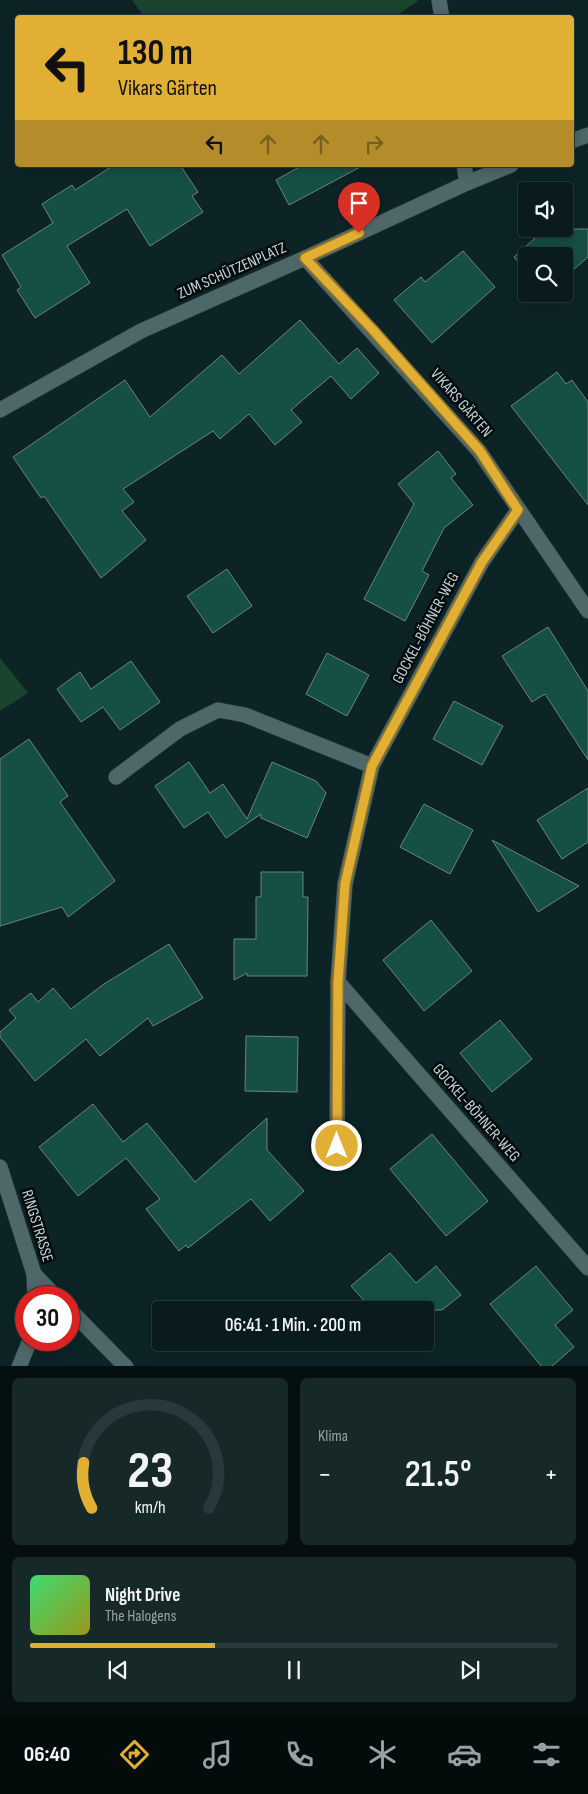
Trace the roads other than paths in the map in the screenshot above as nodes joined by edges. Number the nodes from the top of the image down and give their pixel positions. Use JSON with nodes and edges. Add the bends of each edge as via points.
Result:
{"nodes":[{"id":1,"x":439,"y":0,"type":"edge"},
{"id":2,"x":442,"y":15,"type":"edge"},
{"id":3,"x":588,"y":135,"type":"edge"},
{"id":4,"x":574,"y":140,"type":"edge"},
{"id":5,"x":464,"y":167,"type":"edge"},
{"id":6,"x":506,"y":167,"type":"edge"},
{"id":7,"x":467,"y":183,"type":"junction"},
{"id":8,"x":305,"y":258,"type":"junction"},
{"id":9,"x":0,"y":410,"type":"edge"},
{"id":10,"x":518,"y":510,"type":"junction"},
{"id":11,"x":588,"y":611,"type":"edge"},
{"id":12,"x":372,"y":766,"type":"junction"},
{"id":13,"x":116,"y":777,"type":"dead end"},
{"id":14,"x":338,"y":982,"type":"junction"},
{"id":15,"x":337,"y":1146,"type":"dead end"},
{"id":16,"x":0,"y":1167,"type":"edge"},
{"id":17,"x":588,"y":1268,"type":"edge"},
{"id":18,"x":34,"y":1274,"type":"junction"},
{"id":19,"x":34,"y":1286,"type":"edge"},
{"id":20,"x":46,"y":1286,"type":"edge"},
{"id":21,"x":80,"y":1320,"type":"edge"},
{"id":22,"x":25,"y":1351,"type":"edge"},
{"id":23,"x":19,"y":1366,"type":"edge"},
{"id":24,"x":126,"y":1366,"type":"edge"}],
"edges":[{"from":1,"to":2,"type":"street"},
{"from":3,"to":4,"type":"street"},
{"from":5,"to":7,"type":"street"},
{"from":6,"to":7,"type":"street","name":"ZUM SCHÜTZENPLATZ"},
{"from":7,"to":8,"type":"street","name":"ZUM SCHÜTZENPLATZ"},
{"from":8,"to":9,"type":"street","name":"ZUM SCHÜTZENPLATZ","via":[[142,331]]},
{"from":8,"to":10,"type":"street","name":"VIKARS GÄRTEN","via":[[480,451]]},
{"from":10,"to":11,"type":"street","name":"VIKARS GÄRTEN"},
{"from":10,"to":12,"type":"street","name":"GOCKEL-BÖHNER-WEG","via":[[482,562]]},
{"from":12,"to":13,"type":"street","via":[[245,716],[218,710],[180,729]]},
{"from":12,"to":14,"type":"street","name":"GOCKEL-BÖHNER-WEG","via":[[345,884]]},
{"from":14,"to":15,"type":"street","name":"GOCKEL-BÖHNER-WEG"},
{"from":14,"to":17,"type":"street","name":"GOCKEL-BÖHNER-WEG"},
{"from":16,"to":18,"type":"street","name":"RINGSTRASSE"},
{"from":18,"to":19,"type":"street","name":"RINGSTRASSE"},
{"from":18,"to":20,"type":"street"},
{"from":21,"to":24,"type":"street"},
{"from":22,"to":23,"type":"street"}]}
